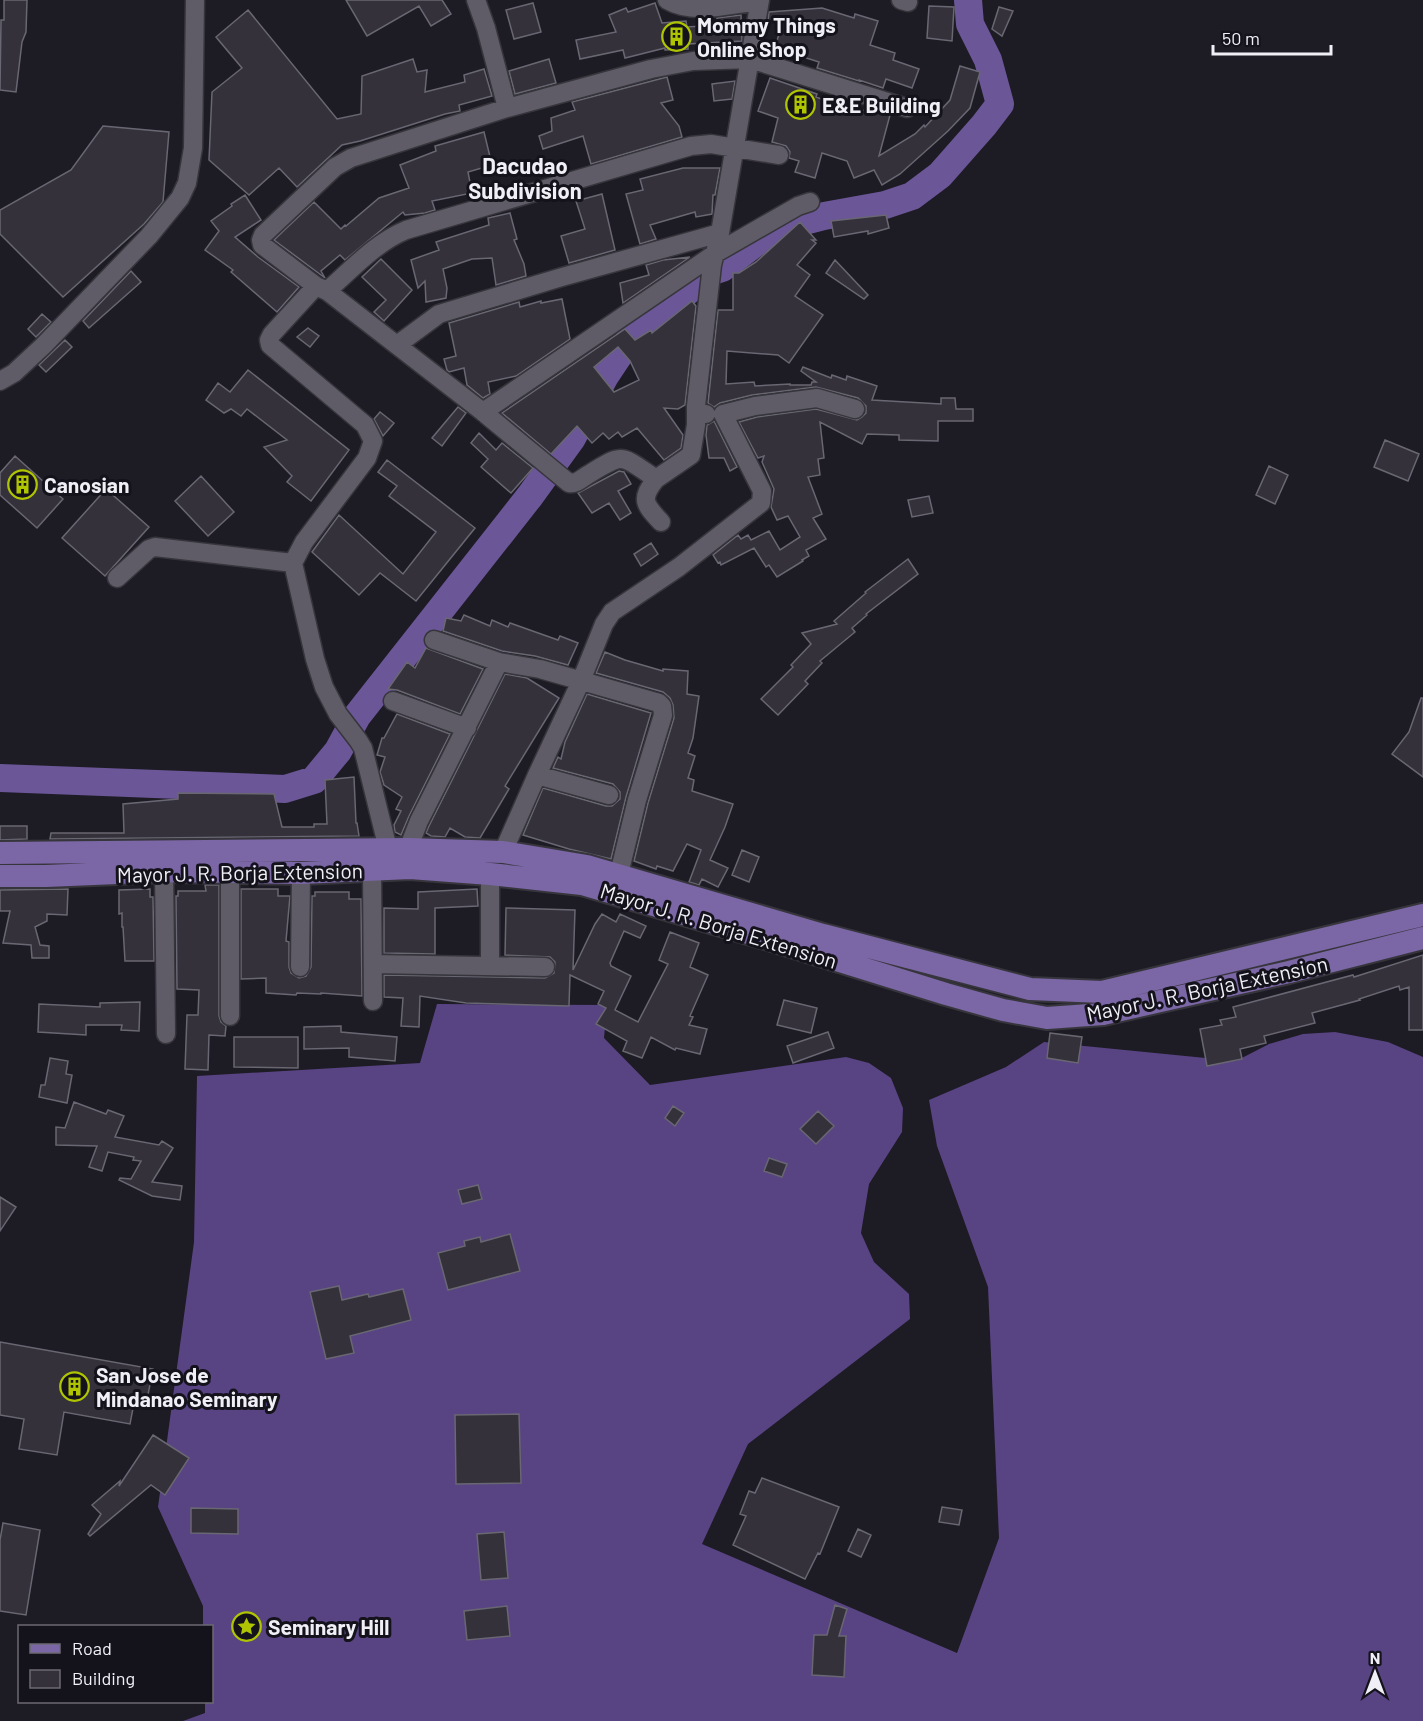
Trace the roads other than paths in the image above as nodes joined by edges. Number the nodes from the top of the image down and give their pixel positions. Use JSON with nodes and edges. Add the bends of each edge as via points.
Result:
{"nodes":[{"id":1,"x":195,"y":0,"type":"edge"},
{"id":2,"x":476,"y":0,"type":"edge"},
{"id":3,"x":668,"y":0,"type":"edge"},
{"id":4,"x":760,"y":1,"type":"edge"},
{"id":5,"x":750,"y":59,"type":"junction"},
{"id":6,"x":507,"y":108,"type":"junction"},
{"id":7,"x":907,"y":108,"type":"dead end"},
{"id":8,"x":735,"y":147,"type":"junction"},
{"id":9,"x":779,"y":155,"type":"dead end"},
{"id":10,"x":810,"y":202,"type":"dead end"},
{"id":11,"x":720,"y":233,"type":"junction"},
{"id":12,"x":713,"y":265,"type":"junction"},
{"id":13,"x":321,"y":289,"type":"junction"},
{"id":14,"x":397,"y":345,"type":"junction"},
{"id":15,"x":0,"y":381,"type":"edge"},
{"id":16,"x":855,"y":409,"type":"dead end"},
{"id":17,"x":483,"y":412,"type":"junction"},
{"id":18,"x":696,"y":414,"type":"junction"},
{"id":19,"x":723,"y":414,"type":"junction"},
{"id":20,"x":656,"y":478,"type":"junction"},
{"id":21,"x":662,"y":522,"type":"dead end"},
{"id":22,"x":292,"y":563,"type":"junction"},
{"id":23,"x":117,"y":578,"type":"dead end"},
{"id":24,"x":434,"y":640,"type":"dead end"},
{"id":25,"x":499,"y":662,"type":"junction"},
{"id":26,"x":581,"y":681,"type":"junction"},
{"id":27,"x":393,"y":701,"type":"dead end"},
{"id":28,"x":467,"y":728,"type":"junction"},
{"id":29,"x":537,"y":775,"type":"junction"},
{"id":30,"x":609,"y":795,"type":"dead end"},
{"id":31,"x":503,"y":852,"type":"junction"},
{"id":32,"x":0,"y":853,"type":"edge"},
{"id":33,"x":394,"y":861,"type":"junction"},
{"id":34,"x":129,"y":863,"type":"junction"},
{"id":35,"x":230,"y":870,"type":"junction"},
{"id":36,"x":164,"y":871,"type":"junction"},
{"id":37,"x":301,"y":873,"type":"junction"},
{"id":38,"x":490,"y":874,"type":"junction"},
{"id":39,"x":619,"y":874,"type":"junction"},
{"id":40,"x":585,"y":875,"type":"junction"},
{"id":41,"x":0,"y":876,"type":"edge"},
{"id":42,"x":1423,"y":915,"type":"edge"},
{"id":43,"x":1423,"y":938,"type":"edge"},
{"id":44,"x":373,"y":964,"type":"junction"},
{"id":45,"x":490,"y":965,"type":"junction"},
{"id":46,"x":300,"y":967,"type":"dead end"},
{"id":47,"x":545,"y":968,"type":"dead end"},
{"id":48,"x":952,"y":969,"type":"junction"},
{"id":49,"x":946,"y":994,"type":"junction"},
{"id":50,"x":373,"y":1001,"type":"dead end"},
{"id":51,"x":230,"y":1016,"type":"dead end"},
{"id":52,"x":166,"y":1034,"type":"dead end"}],
"edges":[{"from":1,"to":15,"type":"street","via":[[193,148],[187,183],[180,198],[149,236],[43,346]]},
{"from":2,"to":6,"type":"street"},
{"from":3,"to":4,"type":"street","via":[[693,9]]},
{"from":4,"to":5,"type":"street"},
{"from":5,"to":6,"type":"street","via":[[693,61],[651,69]]},
{"from":5,"to":7,"type":"street"},
{"from":5,"to":8,"type":"street"},
{"from":6,"to":13,"type":"street","via":[[351,158],[335,167],[263,235],[262,245]]},
{"from":8,"to":9,"type":"street"},
{"from":8,"to":11,"type":"street"},
{"from":8,"to":13,"type":"street","via":[[691,146],[406,230],[390,237]]},
{"from":10,"to":12,"type":"street","via":[[762,225]]},
{"from":11,"to":12,"type":"street"},
{"from":11,"to":14,"type":"street","via":[[439,314]]},
{"from":12,"to":17,"type":"street"},
{"from":12,"to":18,"type":"street"},
{"from":13,"to":14,"type":"street"},
{"from":13,"to":22,"type":"street","via":[[272,334],[270,345],[365,425],[373,441],[367,458]]},
{"from":14,"to":17,"type":"street"},
{"from":16,"to":19,"type":"street","via":[[817,398]]},
{"from":17,"to":20,"type":"street","via":[[569,483],[619,458]]},
{"from":18,"to":19,"type":"street"},
{"from":18,"to":20,"type":"street","via":[[691,454]]},
{"from":19,"to":26,"type":"street","via":[[762,491],[761,503],[679,567],[612,612]]},
{"from":20,"to":21,"type":"street","via":[[646,491],[646,501]]},
{"from":22,"to":23,"type":"street","via":[[155,547]]},
{"from":22,"to":33,"type":"street","via":[[324,687],[358,740]]},
{"from":24,"to":25,"type":"street"},
{"from":25,"to":26,"type":"street"},
{"from":25,"to":28,"type":"street"},
{"from":26,"to":29,"type":"street"},
{"from":26,"to":39,"type":"street","via":[[659,703],[663,710]]},
{"from":27,"to":28,"type":"street"},
{"from":28,"to":33,"type":"street"},
{"from":29,"to":30,"type":"street"},
{"from":29,"to":31,"type":"street"},
{"from":31,"to":33,"type":"main road","name":"Mayor J. R. Borja Extension"},
{"from":31,"to":40,"type":"main road","name":"Mayor J. R. Borja Extension"},
{"from":32,"to":34,"type":"main road","name":"Mayor J. R. Borja Extension"},
{"from":33,"to":34,"type":"main road","name":"Mayor J. R. Borja Extension"},
{"from":33,"to":37,"type":"main road","name":"Mayor J. R. Borja Extension"},
{"from":33,"to":38,"type":"main road","name":"Mayor J. R. Borja Extension"},
{"from":33,"to":44,"type":"street"},
{"from":34,"to":36,"type":"main road","name":"Mayor J. R. Borja Extension"},
{"from":34,"to":41,"type":"main road","name":"Mayor J. R. Borja Extension","via":[[46,876]]},
{"from":35,"to":36,"type":"main road","name":"Mayor J. R. Borja Extension"},
{"from":35,"to":37,"type":"main road","name":"Mayor J. R. Borja Extension"},
{"from":35,"to":51,"type":"street"},
{"from":36,"to":52,"type":"street"},
{"from":37,"to":46,"type":"street"},
{"from":38,"to":40,"type":"main road","name":"Mayor J. R. Borja Extension"},
{"from":38,"to":45,"type":"street"},
{"from":39,"to":40,"type":"main road","name":"Mayor J. R. Borja Extension"},
{"from":39,"to":48,"type":"main road","name":"Mayor J. R. Borja Extension"},
{"from":40,"to":49,"type":"main road","name":"Mayor J. R. Borja Extension","via":[[762,937]]},
{"from":42,"to":48,"type":"main road","name":"Mayor J. R. Borja Extension","via":[[1102,992],[1030,989]]},
{"from":43,"to":49,"type":"main road","name":"Mayor J. R. Borja Extension","via":[[1103,1014],[1047,1018]]},
{"from":44,"to":45,"type":"street"},
{"from":44,"to":50,"type":"street"},
{"from":45,"to":47,"type":"street"},
{"from":48,"to":49,"type":"main road"}]}
